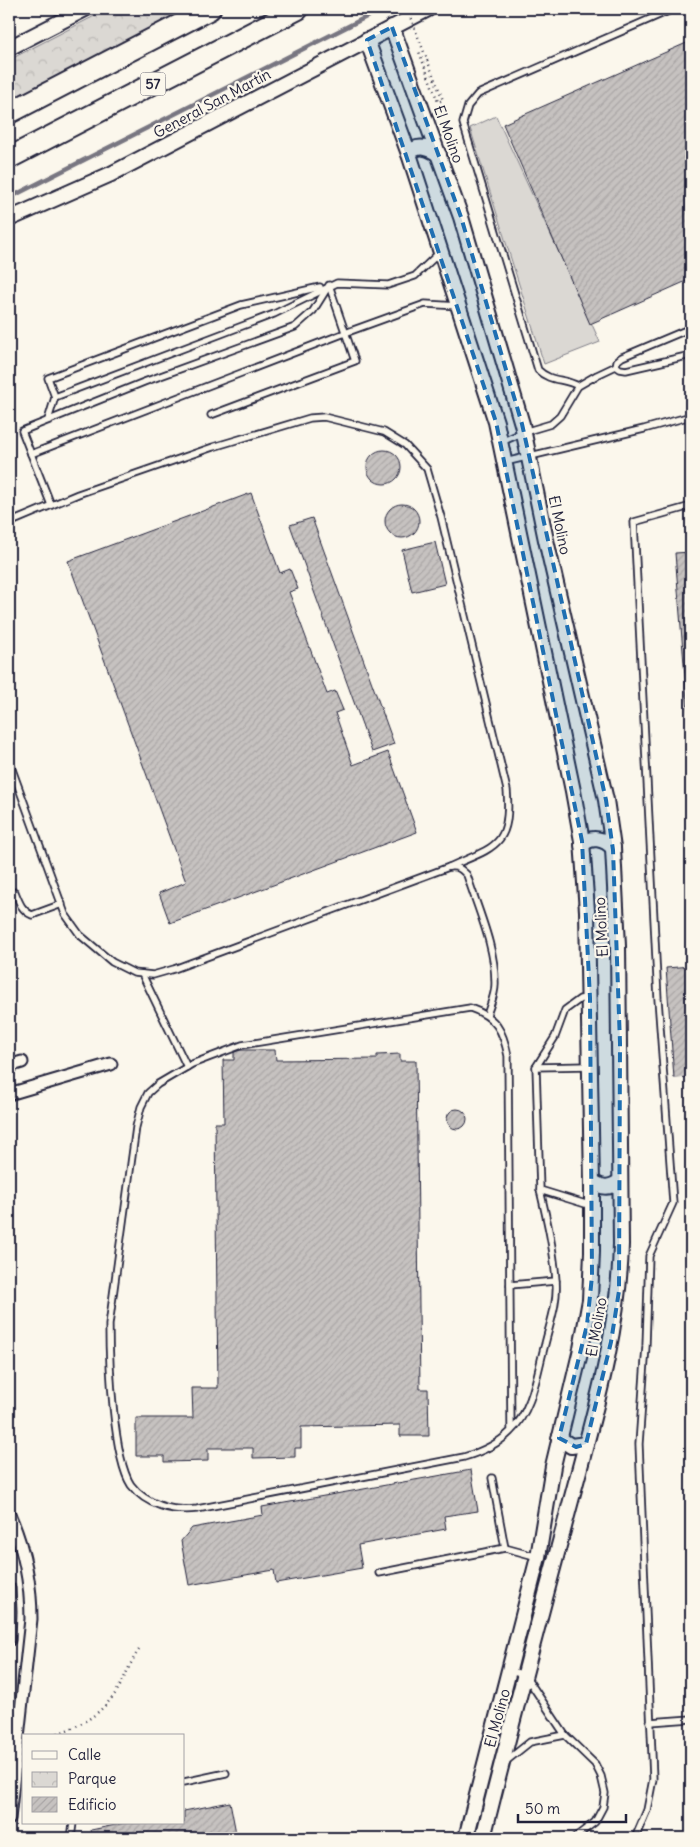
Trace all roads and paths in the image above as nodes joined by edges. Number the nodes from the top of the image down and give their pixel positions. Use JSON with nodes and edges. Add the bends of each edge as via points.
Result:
{"nodes":[{"id":1,"x":85,"y":9,"type":"edge"},
{"id":2,"x":210,"y":9,"type":"edge"},
{"id":3,"x":298,"y":9,"type":"edge"},
{"id":4,"x":407,"y":9,"type":"edge"},
{"id":5,"x":428,"y":9,"type":"edge"},
{"id":6,"x":673,"y":9,"type":"edge"},
{"id":7,"x":392,"y":27,"type":"junction"},
{"id":8,"x":367,"y":40,"type":"junction"},
{"id":9,"x":9,"y":48,"type":"edge"},
{"id":10,"x":418,"y":49,"type":"dead end"},
{"id":11,"x":9,"y":113,"type":"edge"},
{"id":12,"x":409,"y":154,"type":"junction"},
{"id":13,"x":439,"y":155,"type":"junction"},
{"id":14,"x":9,"y":158,"type":"edge"},
{"id":15,"x":9,"y":219,"type":"edge"},
{"id":16,"x":441,"y":251,"type":"junction"},
{"id":17,"x":329,"y":285,"type":"junction"},
{"id":18,"x":458,"y":306,"type":"junction"},
{"id":19,"x":691,"y":328,"type":"edge"},
{"id":20,"x":346,"y":333,"type":"junction"},
{"id":21,"x":691,"y":355,"type":"edge"},
{"id":22,"x":616,"y":366,"type":"junction"},
{"id":23,"x":578,"y":386,"type":"junction"},
{"id":24,"x":55,"y":396,"type":"junction"},
{"id":25,"x":211,"y":415,"type":"dead end"},
{"id":26,"x":691,"y":416,"type":"edge"},
{"id":27,"x":48,"y":420,"type":"junction"},
{"id":28,"x":524,"y":432,"type":"junction"},
{"id":29,"x":500,"y":442,"type":"junction"},
{"id":30,"x":31,"y":454,"type":"junction"},
{"id":31,"x":529,"y":456,"type":"junction"},
{"id":32,"x":504,"y":462,"type":"junction"},
{"id":33,"x":51,"y":505,"type":"junction"},
{"id":34,"x":691,"y":506,"type":"edge"},
{"id":35,"x":9,"y":523,"type":"edge"},
{"id":36,"x":9,"y":761,"type":"edge"},
{"id":37,"x":582,"y":845,"type":"junction"},
{"id":38,"x":612,"y":848,"type":"junction"},
{"id":39,"x":449,"y":867,"type":"junction"},
{"id":40,"x":15,"y":892,"type":"dead end"},
{"id":41,"x":62,"y":904,"type":"junction"},
{"id":42,"x":142,"y":974,"type":"junction"},
{"id":43,"x":590,"y":998,"type":"junction"},
{"id":44,"x":487,"y":1015,"type":"junction"},
{"id":45,"x":22,"y":1062,"type":"dead end"},
{"id":46,"x":110,"y":1064,"type":"dead end"},
{"id":47,"x":9,"y":1066,"type":"edge"},
{"id":48,"x":590,"y":1066,"type":"junction"},
{"id":49,"x":187,"y":1067,"type":"junction"},
{"id":50,"x":536,"y":1067,"type":"junction"},
{"id":51,"x":9,"y":1094,"type":"edge"},
{"id":52,"x":592,"y":1181,"type":"junction"},
{"id":53,"x":620,"y":1182,"type":"junction"},
{"id":54,"x":540,"y":1190,"type":"junction"},
{"id":55,"x":592,"y":1206,"type":"junction"},
{"id":56,"x":556,"y":1282,"type":"junction"},
{"id":57,"x":510,"y":1285,"type":"junction"},
{"id":58,"x":511,"y":1431,"type":"junction"},
{"id":59,"x":559,"y":1438,"type":"junction"},
{"id":60,"x":586,"y":1444,"type":"junction"},
{"id":61,"x":492,"y":1478,"type":"dead end"},
{"id":62,"x":9,"y":1514,"type":"edge"},
{"id":63,"x":505,"y":1548,"type":"junction"},
{"id":64,"x":538,"y":1557,"type":"junction"},
{"id":65,"x":379,"y":1574,"type":"dead end"},
{"id":66,"x":9,"y":1588,"type":"edge"},
{"id":67,"x":9,"y":1640,"type":"edge"},
{"id":68,"x":139,"y":1650,"type":"dead end"},
{"id":69,"x":509,"y":1670,"type":"junction"},
{"id":70,"x":525,"y":1675,"type":"junction"},
{"id":71,"x":691,"y":1718,"type":"edge"},
{"id":72,"x":650,"y":1722,"type":"junction"},
{"id":73,"x":55,"y":1734,"type":"edge"},
{"id":74,"x":565,"y":1735,"type":"junction"},
{"id":75,"x":502,"y":1765,"type":"junction"},
{"id":76,"x":226,"y":1773,"type":"dead end"},
{"id":77,"x":185,"y":1782,"type":"edge"},
{"id":78,"x":9,"y":1819,"type":"edge"},
{"id":79,"x":73,"y":1824,"type":"edge"},
{"id":80,"x":71,"y":1838,"type":"edge"},
{"id":81,"x":466,"y":1838,"type":"edge"},
{"id":82,"x":483,"y":1838,"type":"edge"},
{"id":83,"x":574,"y":1838,"type":"edge"},
{"id":84,"x":635,"y":1838,"type":"edge"}],
"edges":[{"from":1,"to":9,"type":"street"},
{"from":2,"to":11,"type":"highway"},
{"from":3,"to":14,"type":"highway","number":"57"},
{"from":4,"to":10,"type":"path","bridge":true,"via":[[443,100],[438,102]]},
{"from":5,"to":7,"type":"street","name":"General San Martín"},
{"from":6,"to":23,"type":"lane","via":[[478,94],[468,106],[464,123],[536,365],[545,377]]},
{"from":7,"to":8,"type":"street","name":"General San Martín"},
{"from":7,"to":13,"type":"street","name":"El Molino"},
{"from":8,"to":12,"type":"street","name":"El Molino"},
{"from":8,"to":15,"type":"street","name":"General San Martín","via":[[111,174]]},
{"from":12,"to":13,"type":"street","via":[[422,147]]},
{"from":12,"to":16,"type":"street","name":"El Molino"},
{"from":13,"to":28,"type":"street","name":"El Molino","via":[[482,286]]},
{"from":16,"to":17,"type":"lane","via":[[415,276],[388,285]]},
{"from":16,"to":18,"type":"street","name":"El Molino"},
{"from":17,"to":20,"type":"lane"},
{"from":17,"to":24,"type":"lane","via":[[274,314]]},
{"from":17,"to":24,"type":"lane","via":[[241,305],[48,378]]},
{"from":17,"to":27,"type":"lane","via":[[313,311],[295,327]]},
{"from":18,"to":20,"type":"lane","via":[[425,304]]},
{"from":18,"to":29,"type":"street","name":"El Molino"},
{"from":19,"to":22,"type":"lane","via":[[622,357]]},
{"from":20,"to":25,"type":"lane","via":[[355,361]]},
{"from":20,"to":30,"type":"lane"},
{"from":21,"to":22,"type":"lane","via":[[626,370]]},
{"from":22,"to":23,"type":"lane"},
{"from":23,"to":28,"type":"lane","via":[[560,416],[551,424]]},
{"from":24,"to":27,"type":"lane"},
{"from":26,"to":31,"type":"lane"},
{"from":27,"to":30,"type":"lane","via":[[22,431]]},
{"from":28,"to":29,"type":"lane"},
{"from":28,"to":31,"type":"street","name":"El Molino"},
{"from":29,"to":32,"type":"street","name":"El Molino"},
{"from":30,"to":33,"type":"lane"},
{"from":31,"to":32,"type":"lane"},
{"from":31,"to":38,"type":"street","name":"El Molino","via":[[606,800]]},
{"from":32,"to":37,"type":"street","name":"El Molino"},
{"from":33,"to":35,"type":"lane"},
{"from":33,"to":39,"type":"lane","via":[[213,447],[310,418],[324,417],[384,432],[405,445],[426,469],[441,517],[508,790],[509,813],[503,836],[494,847]]},
{"from":34,"to":72,"type":"lane","via":[[634,522],[658,999],[673,1203],[649,1256],[639,1444]]},
{"from":36,"to":41,"type":"lane"},
{"from":37,"to":38,"type":"street","via":[[595,839],[605,841]]},
{"from":37,"to":43,"type":"street","name":"El Molino"},
{"from":38,"to":53,"type":"street","name":"El Molino","via":[[619,956]]},
{"from":39,"to":42,"type":"lane","via":[[174,970]]},
{"from":39,"to":44,"type":"lane","via":[[462,869],[467,876],[486,931],[495,986]]},
{"from":40,"to":41,"type":"lane","via":[[19,903],[32,915]]},
{"from":41,"to":42,"type":"lane","via":[[80,935],[112,962]]},
{"from":42,"to":49,"type":"lane"},
{"from":43,"to":48,"type":"street","name":"El Molino"},
{"from":43,"to":50,"type":"lane","via":[[580,999],[566,1010],[556,1037]]},
{"from":44,"to":49,"type":"lane","via":[[470,1008],[459,1008],[252,1043]]},
{"from":44,"to":57,"type":"lane","via":[[501,1030],[508,1056]]},
{"from":45,"to":47,"type":"street"},
{"from":46,"to":51,"type":"street"},
{"from":48,"to":50,"type":"lane"},
{"from":48,"to":52,"type":"street","name":"El Molino"},
{"from":49,"to":58,"type":"lane","via":[[148,1093],[136,1126],[109,1347],[120,1452],[132,1486],[158,1505],[185,1511],[464,1458],[497,1443]]},
{"from":50,"to":54,"type":"lane"},
{"from":52,"to":53,"type":"street","via":[[607,1187]]},
{"from":52,"to":55,"type":"street","name":"El Molino"},
{"from":53,"to":60,"type":"street","name":"El Molino","via":[[619,1291],[611,1342]]},
{"from":54,"to":55,"type":"lane"},
{"from":54,"to":56,"type":"lane"},
{"from":55,"to":59,"type":"street","name":"El Molino","via":[[589,1308]]},
{"from":56,"to":57,"type":"lane"},
{"from":56,"to":58,"type":"lane","via":[[556,1299],[531,1395],[521,1419]]},
{"from":57,"to":58,"type":"lane"},
{"from":59,"to":60,"type":"street","via":[[571,1446]]},
{"from":59,"to":64,"type":"street","name":"El Molino"},
{"from":60,"to":70,"type":"street","name":"El Molino"},
{"from":61,"to":63,"type":"lane"},
{"from":62,"to":78,"type":"street","via":[[26,1567],[31,1620]]},
{"from":63,"to":64,"type":"lane"},
{"from":63,"to":65,"type":"lane"},
{"from":64,"to":69,"type":"street","name":"El Molino"},
{"from":66,"to":67,"type":"street"},
{"from":68,"to":73,"type":"path","via":[[115,1695],[94,1716],[70,1730]]},
{"from":69,"to":70,"type":"lane"},
{"from":69,"to":81,"type":"street","name":"El Molino"},
{"from":70,"to":74,"type":"lane"},
{"from":70,"to":75,"type":"street","name":"El Molino"},
{"from":71,"to":72,"type":"lane"},
{"from":72,"to":84,"type":"lane","via":[[653,1779],[647,1810]]},
{"from":74,"to":75,"type":"lane","via":[[530,1742]]},
{"from":74,"to":83,"type":"lane","via":[[594,1764],[605,1793],[603,1807],[594,1822]]},
{"from":75,"to":82,"type":"street","name":"El Molino"},
{"from":76,"to":77,"type":"lane"},
{"from":79,"to":80,"type":"lane"}]}
